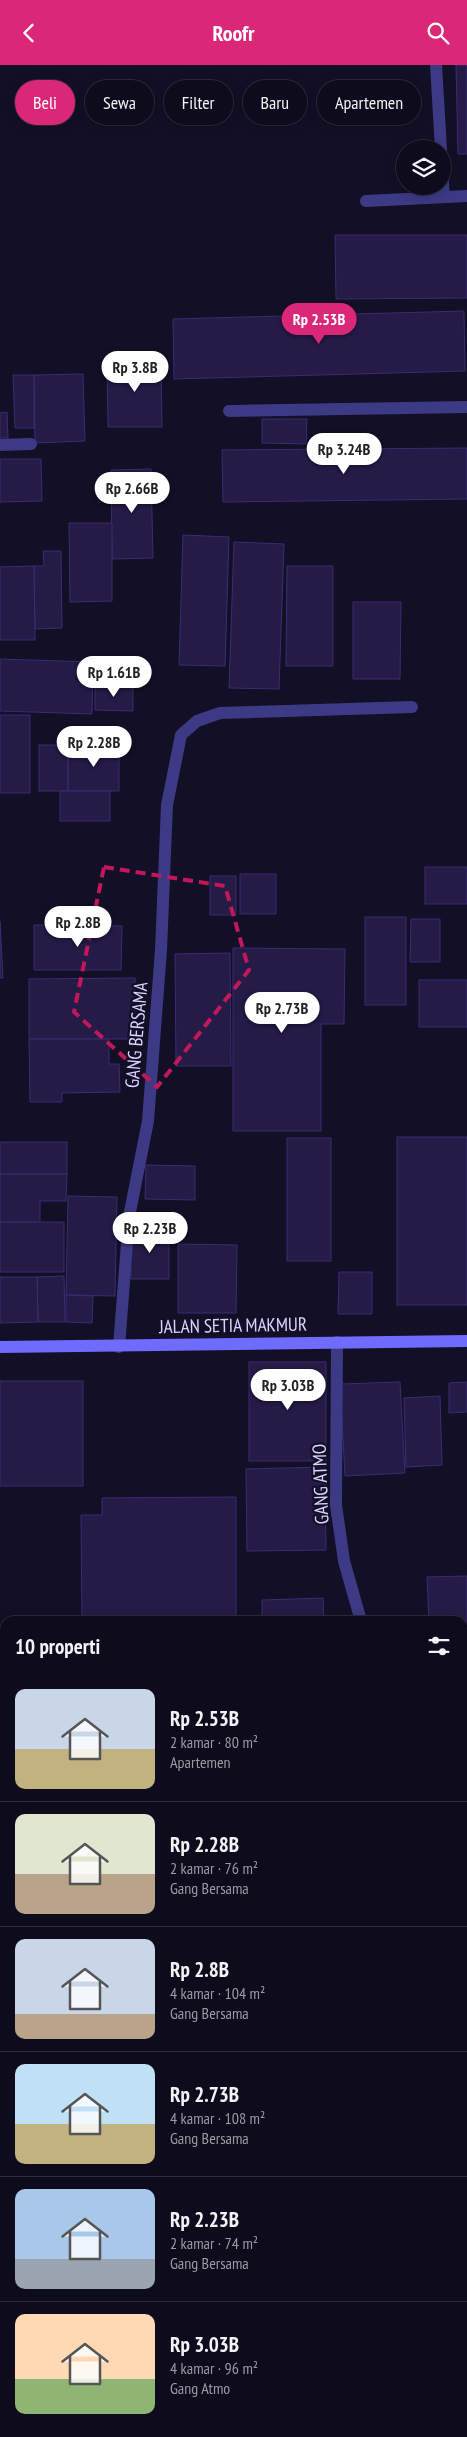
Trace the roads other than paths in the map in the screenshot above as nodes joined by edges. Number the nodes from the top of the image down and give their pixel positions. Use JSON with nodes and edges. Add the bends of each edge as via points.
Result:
{"nodes":[{"id":1,"x":436,"y":65,"type":"edge"},
{"id":2,"x":440,"y":140,"type":"edge"},
{"id":3,"x":467,"y":196,"type":"edge"},
{"id":4,"x":444,"y":197,"type":"joint"},
{"id":5,"x":366,"y":201,"type":"dead end"},
{"id":6,"x":467,"y":407,"type":"edge"},
{"id":7,"x":229,"y":411,"type":"dead end"},
{"id":8,"x":31,"y":444,"type":"dead end"},
{"id":9,"x":0,"y":445,"type":"edge"},
{"id":10,"x":412,"y":707,"type":"dead end"},
{"id":11,"x":467,"y":1341,"type":"edge"},
{"id":12,"x":337,"y":1342,"type":"junction"},
{"id":13,"x":0,"y":1347,"type":"edge"},
{"id":14,"x":119,"y":1347,"type":"junction"},
{"id":15,"x":360,"y":1616,"type":"edge"}],
"edges":[{"from":1,"to":2,"type":"street"},
{"from":3,"to":4,"type":"street"},
{"from":4,"to":5,"type":"street"},
{"from":6,"to":7,"type":"street"},
{"from":8,"to":9,"type":"street"},
{"from":10,"to":14,"type":"street","name":"GANG BERSAMA","via":[[220,713],[197,721],[181,735],[167,805],[161,950],[148,1121],[129,1217]]},
{"from":11,"to":12,"type":"main road","name":"JALAN SETIA MAKMUR"},
{"from":12,"to":14,"type":"main road","name":"JALAN SETIA MAKMUR"},
{"from":12,"to":15,"type":"street","name":"GANG ATMO","via":[[336,1505],[344,1561]]},
{"from":13,"to":14,"type":"main road","name":"JALAN SETIA MAKMUR"}]}
